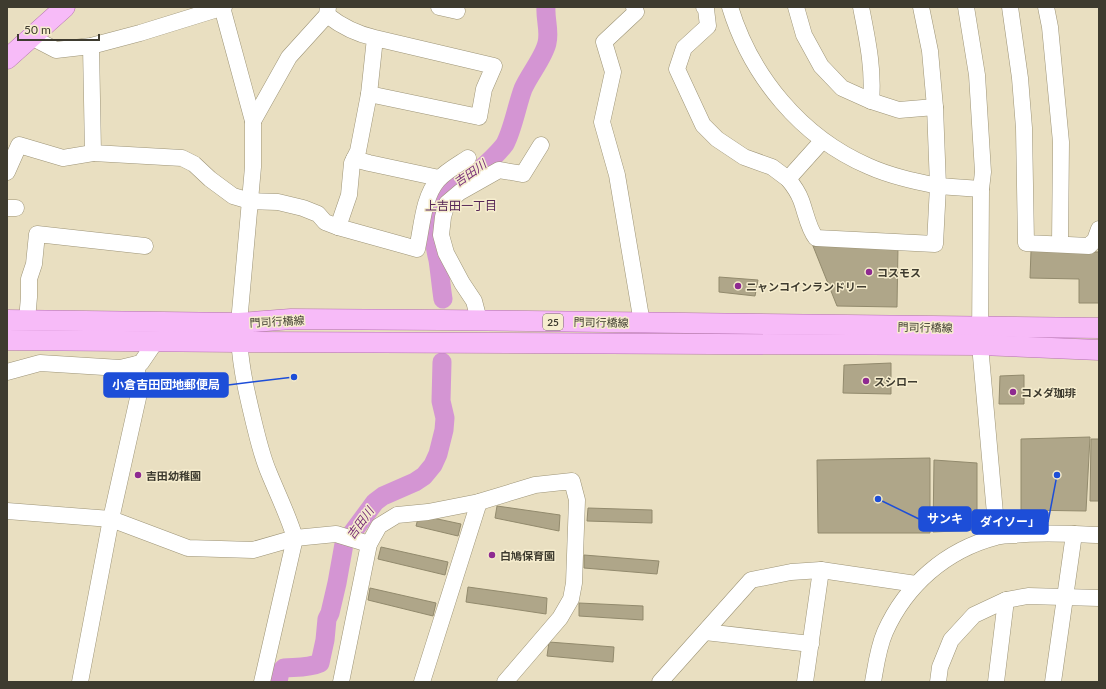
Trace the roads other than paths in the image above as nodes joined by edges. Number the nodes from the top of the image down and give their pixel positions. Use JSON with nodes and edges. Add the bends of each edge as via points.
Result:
{"nodes":[{"id":1,"x":65,"y":7,"type":"edge"},
{"id":2,"x":223,"y":7,"type":"edge"},
{"id":3,"x":439,"y":7,"type":"edge"},
{"id":4,"x":634,"y":7,"type":"edge"},
{"id":5,"x":704,"y":7,"type":"edge"},
{"id":6,"x":730,"y":7,"type":"edge"},
{"id":7,"x":796,"y":7,"type":"edge"},
{"id":8,"x":861,"y":7,"type":"edge"},
{"id":9,"x":921,"y":7,"type":"edge"},
{"id":10,"x":966,"y":7,"type":"edge"},
{"id":11,"x":1010,"y":7,"type":"edge"},
{"id":12,"x":1046,"y":7,"type":"edge"},
{"id":13,"x":327,"y":11,"type":"edge"},
{"id":14,"x":457,"y":11,"type":"dead end"},
{"id":15,"x":31,"y":37,"type":"junction"},
{"id":16,"x":375,"y":38,"type":"junction"},
{"id":17,"x":92,"y":46,"type":"junction"},
{"id":18,"x":7,"y":59,"type":"edge"},
{"id":19,"x":369,"y":94,"type":"junction"},
{"id":20,"x":871,"y":101,"type":"junction"},
{"id":21,"x":936,"y":107,"type":"junction"},
{"id":22,"x":253,"y":121,"type":"junction"},
{"id":23,"x":823,"y":140,"type":"junction"},
{"id":24,"x":13,"y":142,"type":"edge"},
{"id":25,"x":541,"y":145,"type":"dead end"},
{"id":26,"x":93,"y":153,"type":"junction"},
{"id":27,"x":354,"y":158,"type":"junction"},
{"id":28,"x":468,"y":158,"type":"dead end"},
{"id":29,"x":7,"y":172,"type":"edge"},
{"id":30,"x":439,"y":178,"type":"junction"},
{"id":31,"x":788,"y":179,"type":"junction"},
{"id":32,"x":938,"y":186,"type":"junction"},
{"id":33,"x":981,"y":189,"type":"junction"},
{"id":34,"x":250,"y":201,"type":"junction"},
{"id":35,"x":338,"y":227,"type":"junction"},
{"id":36,"x":1099,"y":229,"type":"edge"},
{"id":37,"x":1060,"y":244,"type":"junction"},
{"id":38,"x":145,"y":246,"type":"dead end"},
{"id":39,"x":7,"y":320,"type":"edge"},
{"id":40,"x":27,"y":320,"type":"junction"},
{"id":41,"x":479,"y":320,"type":"junction"},
{"id":42,"x":642,"y":323,"type":"junction"},
{"id":43,"x":1099,"y":328,"type":"edge"},
{"id":44,"x":239,"y":333,"type":"junction"},
{"id":45,"x":980,"y":336,"type":"junction"},
{"id":46,"x":7,"y":340,"type":"edge"},
{"id":47,"x":156,"y":341,"type":"junction"},
{"id":48,"x":1099,"y":350,"type":"edge"},
{"id":49,"x":137,"y":364,"type":"junction"},
{"id":50,"x":7,"y":372,"type":"edge"},
{"id":51,"x":479,"y":502,"type":"junction"},
{"id":52,"x":7,"y":511,"type":"edge"},
{"id":53,"x":111,"y":519,"type":"junction"},
{"id":54,"x":1074,"y":534,"type":"junction"},
{"id":55,"x":1099,"y":535,"type":"edge"},
{"id":56,"x":997,"y":536,"type":"junction"},
{"id":57,"x":296,"y":538,"type":"junction"},
{"id":58,"x":369,"y":544,"type":"junction"},
{"id":59,"x":821,"y":570,"type":"junction"},
{"id":60,"x":916,"y":584,"type":"junction"},
{"id":61,"x":1065,"y":598,"type":"junction"},
{"id":62,"x":1099,"y":598,"type":"edge"},
{"id":63,"x":1006,"y":600,"type":"junction"},
{"id":64,"x":704,"y":632,"type":"junction"},
{"id":65,"x":810,"y":644,"type":"junction"},
{"id":66,"x":80,"y":682,"type":"edge"},
{"id":67,"x":262,"y":682,"type":"edge"},
{"id":68,"x":341,"y":682,"type":"edge"},
{"id":69,"x":422,"y":682,"type":"edge"},
{"id":70,"x":505,"y":682,"type":"edge"},
{"id":71,"x":660,"y":682,"type":"edge"},
{"id":72,"x":805,"y":682,"type":"edge"},
{"id":73,"x":873,"y":682,"type":"edge"},
{"id":74,"x":938,"y":682,"type":"edge"},
{"id":75,"x":996,"y":682,"type":"edge"},
{"id":76,"x":1053,"y":682,"type":"edge"}],
"edges":[{"from":1,"to":15,"type":"main road"},
{"from":2,"to":17,"type":"street"},
{"from":2,"to":22,"type":"street"},
{"from":3,"to":14,"type":"street"},
{"from":4,"to":42,"type":"street","via":[[636,12],[604,42],[613,72],[602,122],[617,175]]},
{"from":5,"to":31,"type":"street","via":[[708,26],[684,48],[677,69],[703,125],[729,148],[772,167]]},
{"from":6,"to":23,"type":"street","via":[[750,56],[766,83],[803,124]]},
{"from":7,"to":20,"type":"street","via":[[804,35],[821,66],[842,88]]},
{"from":8,"to":20,"type":"street","via":[[870,58]]},
{"from":9,"to":21,"type":"street","via":[[930,51]]},
{"from":10,"to":33,"type":"street","via":[[977,75],[983,172]]},
{"from":11,"to":37,"type":"street","via":[[1024,128],[1026,243]]},
{"from":12,"to":37,"type":"street","via":[[1061,142]]},
{"from":13,"to":16,"type":"street","via":[[340,25]]},
{"from":13,"to":22,"type":"street","via":[[288,57]]},
{"from":15,"to":17,"type":"street","via":[[56,50]]},
{"from":15,"to":18,"type":"main road"},
{"from":16,"to":19,"type":"street"},
{"from":16,"to":19,"type":"street","via":[[494,66],[484,90],[479,117]]},
{"from":17,"to":26,"type":"street"},
{"from":19,"to":27,"type":"street","via":[[358,151]]},
{"from":20,"to":21,"type":"street","via":[[899,110]]},
{"from":21,"to":32,"type":"street"},
{"from":22,"to":34,"type":"street"},
{"from":23,"to":31,"type":"street"},
{"from":23,"to":32,"type":"street","via":[[868,166],[912,181]]},
{"from":24,"to":26,"type":"street","via":[[63,158]]},
{"from":24,"to":29,"type":"street"},
{"from":25,"to":41,"type":"street","via":[[523,174],[499,170],[460,192],[447,204],[441,235],[446,253],[474,301]]},
{"from":26,"to":34,"type":"street","via":[[182,158],[194,164],[233,196]]},
{"from":27,"to":30,"type":"street"},
{"from":27,"to":35,"type":"street","via":[[349,195]]},
{"from":28,"to":30,"type":"street"},
{"from":30,"to":35,"type":"street","via":[[426,204],[418,249]]},
{"from":31,"to":32,"type":"street","via":[[801,199],[816,238],[935,244]]},
{"from":32,"to":33,"type":"street"},
{"from":33,"to":45,"type":"street"},
{"from":34,"to":35,"type":"street","via":[[278,202],[303,208]]},
{"from":34,"to":44,"type":"street"},
{"from":36,"to":37,"type":"street","via":[[1095,240],[1089,246]]},
{"from":38,"to":40,"type":"street","via":[[37,234],[34,264],[29,279]]},
{"from":39,"to":40,"type":"main road","name":"門司行橋線","number":"25"},
{"from":40,"to":44,"type":"main road","name":"門司行橋線","number":"25"},
{"from":41,"to":42,"type":"main road","name":"門司行橋線","number":"25"},
{"from":41,"to":44,"type":"main road","name":"門司行橋線","number":"25","via":[[291,318]]},
{"from":42,"to":45,"type":"main road","name":"門司行橋線","number":"25"},
{"from":43,"to":45,"type":"main road","name":"門司行橋線","number":"25"},
{"from":44,"to":45,"type":"main road","name":"門司行橋線","number":"25"},
{"from":44,"to":47,"type":"main road","name":"門司行橋線","number":"25"},
{"from":44,"to":57,"type":"street","via":[[245,389],[260,447]]},
{"from":45,"to":48,"type":"main road","name":"門司行橋線","number":"25"},
{"from":45,"to":56,"type":"street"},
{"from":46,"to":47,"type":"main road","name":"門司行橋線","number":"25"},
{"from":47,"to":49,"type":"street","via":[[141,363]]},
{"from":49,"to":50,"type":"street","via":[[120,368],[40,363]]},
{"from":49,"to":53,"type":"street","via":[[138,398]]},
{"from":51,"to":58,"type":"street","via":[[397,515],[379,526]]},
{"from":51,"to":69,"type":"street"},
{"from":51,"to":70,"type":"street","via":[[535,485],[572,481],[577,500],[574,583],[571,599],[560,618]]},
{"from":52,"to":53,"type":"street"},
{"from":53,"to":57,"type":"street","via":[[188,548],[253,550]]},
{"from":53,"to":66,"type":"street"},
{"from":54,"to":55,"type":"street"},
{"from":54,"to":56,"type":"street"},
{"from":54,"to":61,"type":"street"},
{"from":56,"to":60,"type":"street","via":[[946,557]]},
{"from":57,"to":58,"type":"street","via":[[336,534]]},
{"from":57,"to":67,"type":"street"},
{"from":58,"to":68,"type":"street"},
{"from":59,"to":60,"type":"street"},
{"from":59,"to":64,"type":"street","via":[[791,572],[751,580]]},
{"from":59,"to":65,"type":"street"},
{"from":60,"to":73,"type":"street","via":[[897,608],[885,633]]},
{"from":61,"to":62,"type":"street"},
{"from":61,"to":63,"type":"street","via":[[1028,596]]},
{"from":61,"to":76,"type":"street"},
{"from":63,"to":74,"type":"street","via":[[974,615],[951,640],[940,667]]},
{"from":63,"to":75,"type":"street"},
{"from":64,"to":65,"type":"street"},
{"from":64,"to":71,"type":"street"},
{"from":65,"to":72,"type":"street"}]}
